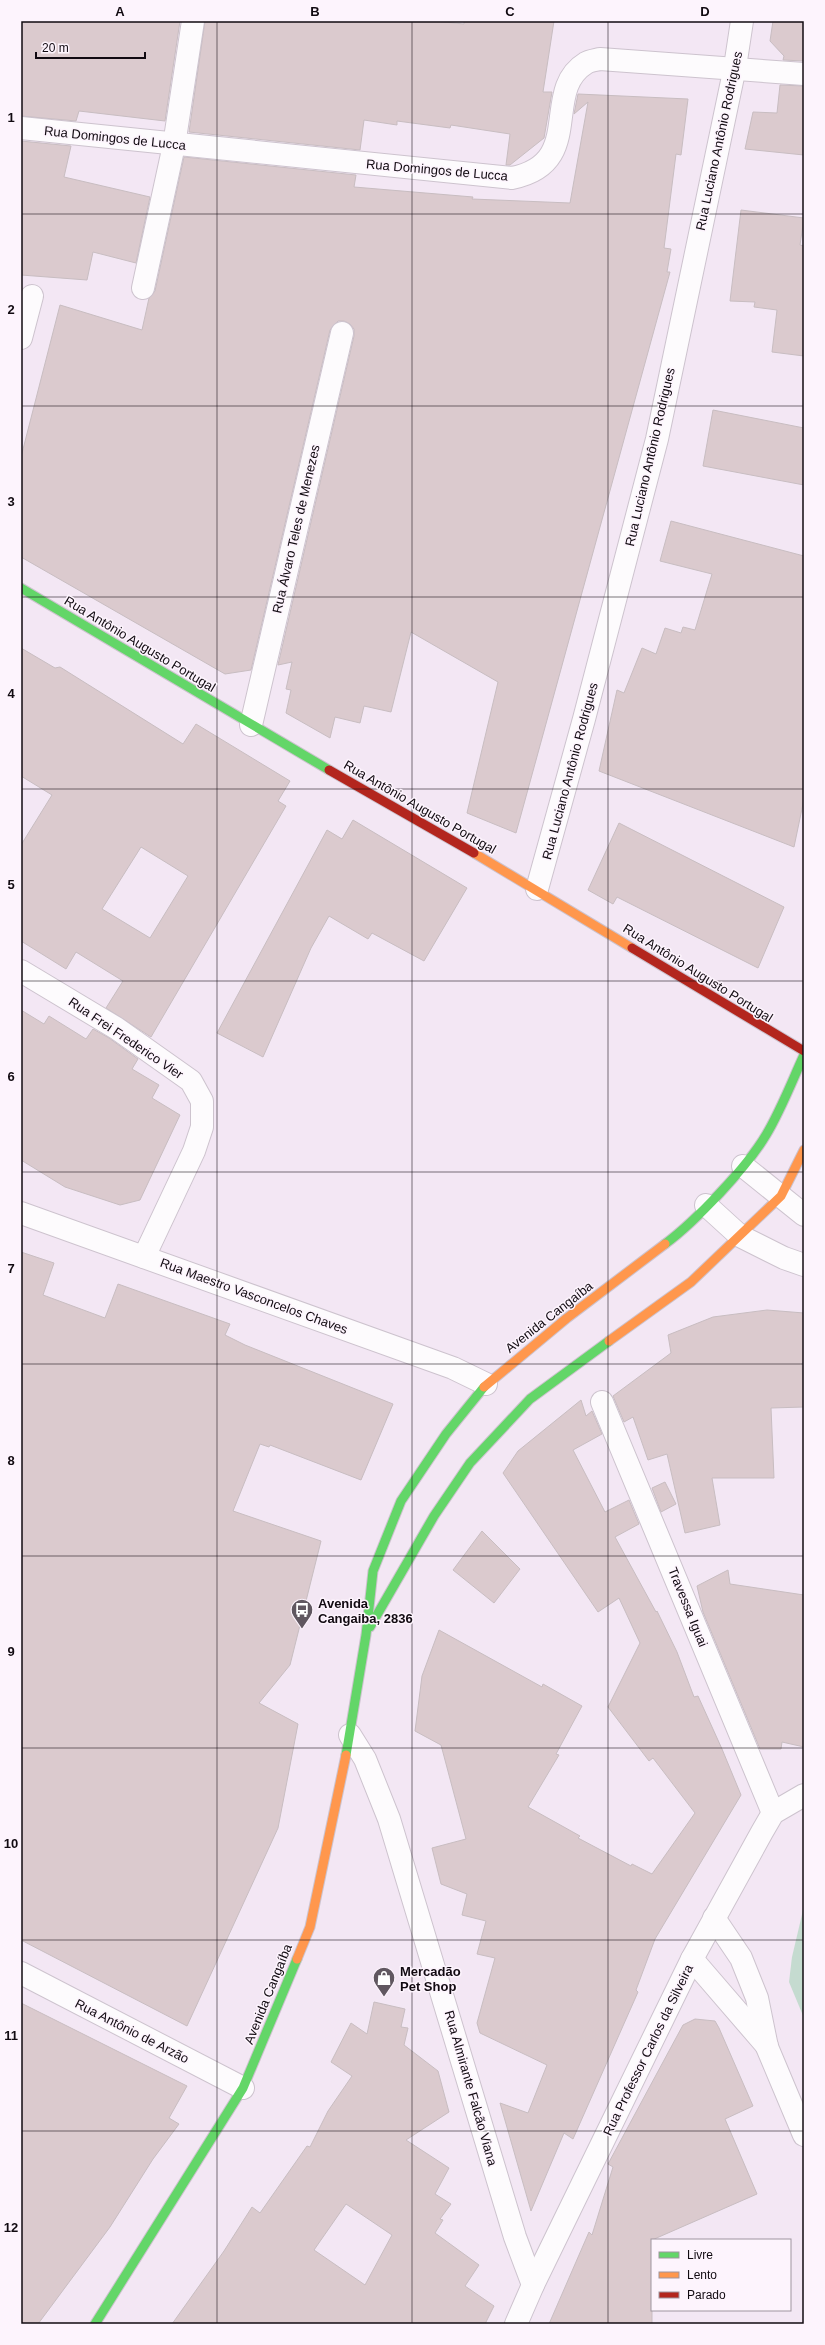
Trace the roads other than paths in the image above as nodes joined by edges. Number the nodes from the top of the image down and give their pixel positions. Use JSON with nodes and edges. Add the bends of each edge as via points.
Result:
{"nodes":[{"id":1,"x":193,"y":21,"type":"edge"},
{"id":2,"x":742,"y":21,"type":"edge"},
{"id":3,"x":735,"y":68,"type":"junction"},
{"id":4,"x":804,"y":74,"type":"edge"},
{"id":5,"x":21,"y":128,"type":"edge"},
{"id":6,"x":174,"y":145,"type":"junction"},
{"id":7,"x":142,"y":288,"type":"dead end"},
{"id":8,"x":32,"y":296,"type":"dead end"},
{"id":9,"x":342,"y":333,"type":"dead end"},
{"id":10,"x":21,"y":338,"type":"edge"},
{"id":11,"x":21,"y":588,"type":"edge"},
{"id":12,"x":251,"y":725,"type":"junction"},
{"id":13,"x":537,"y":889,"type":"junction"},
{"id":14,"x":21,"y":971,"type":"edge"},
{"id":15,"x":804,"y":1051,"type":"edge"},
{"id":16,"x":804,"y":1054,"type":"edge"},
{"id":17,"x":804,"y":1150,"type":"edge"},
{"id":18,"x":743,"y":1166,"type":"junction"},
{"id":19,"x":781,"y":1196,"type":"junction"},
{"id":20,"x":706,"y":1205,"type":"junction"},
{"id":21,"x":21,"y":1213,"type":"edge"},
{"id":22,"x":804,"y":1215,"type":"edge"},
{"id":23,"x":740,"y":1236,"type":"junction"},
{"id":24,"x":144,"y":1257,"type":"junction"},
{"id":25,"x":804,"y":1265,"type":"edge"},
{"id":26,"x":486,"y":1384,"type":"junction"},
{"id":27,"x":602,"y":1402,"type":"dead end"},
{"id":28,"x":366,"y":1635,"type":"junction"},
{"id":29,"x":350,"y":1735,"type":"junction"},
{"id":30,"x":804,"y":1795,"type":"edge"},
{"id":31,"x":773,"y":1813,"type":"junction"},
{"id":32,"x":714,"y":1918,"type":"junction"},
{"id":33,"x":692,"y":1959,"type":"junction"},
{"id":34,"x":21,"y":1973,"type":"edge"},
{"id":35,"x":767,"y":2047,"type":"junction"},
{"id":36,"x":243,"y":2088,"type":"junction"},
{"id":37,"x":804,"y":2135,"type":"edge"},
{"id":38,"x":533,"y":2285,"type":"junction"},
{"id":39,"x":96,"y":2324,"type":"edge"},
{"id":40,"x":516,"y":2324,"type":"edge"}],
"edges":[{"from":1,"to":6,"type":"street"},
{"from":2,"to":3,"type":"street","name":"Rua Luciano Antônio Rodrigues"},
{"from":3,"to":4,"type":"street","name":"Rua Domingos de Lucca"},
{"from":3,"to":6,"type":"street","name":"Rua Domingos de Lucca","via":[[600,59],[586,63],[568,85],[556,146],[546,163],[529,175],[512,178]]},
{"from":3,"to":13,"type":"street","name":"Rua Luciano Antônio Rodrigues","via":[[657,439]]},
{"from":5,"to":6,"type":"street","name":"Rua Domingos de Lucca"},
{"from":6,"to":7,"type":"street"},
{"from":8,"to":10,"type":"street"},
{"from":9,"to":12,"type":"street","name":"Rua Álvaro Teles de Menezes"},
{"from":11,"to":12,"type":"main road","name":"Rua Antônio Augusto Portugal"},
{"from":12,"to":13,"type":"main road","name":"Rua Antônio Augusto Portugal"},
{"from":13,"to":15,"type":"main road","name":"Rua Antônio Augusto Portugal","via":[[762,1028]]},
{"from":14,"to":24,"type":"street","name":"Rua Frei Frederico Vier","via":[[116,1028],[191,1081],[202,1100],[202,1127],[194,1151]]},
{"from":16,"to":18,"type":"main road","name":"Avenida Cangaíba","via":[[766,1134]]},
{"from":17,"to":19,"type":"main road","name":"Avenida Cangaíba"},
{"from":18,"to":19,"type":"street"},
{"from":18,"to":20,"type":"main road","name":"Avenida Cangaíba"},
{"from":19,"to":22,"type":"street"},
{"from":19,"to":23,"type":"main road","name":"Avenida Cangaíba"},
{"from":20,"to":23,"type":"street"},
{"from":20,"to":26,"type":"main road","name":"Avenida Cangaíba","via":[[681,1232],[567,1318]]},
{"from":21,"to":24,"type":"street","name":"Rua Maestro Vasconcelos Chaves"},
{"from":23,"to":25,"type":"street"},
{"from":23,"to":28,"type":"main road","name":"Avenida Cangaíba","via":[[691,1282],[530,1399],[470,1463],[434,1516]]},
{"from":24,"to":26,"type":"street","name":"Rua Maestro Vasconcelos Chaves","via":[[453,1368]]},
{"from":26,"to":28,"type":"main road","name":"Avenida Cangaíba","via":[[446,1434],[401,1501],[373,1571]]},
{"from":27,"to":31,"type":"street","name":"Travessa Iguai"},
{"from":28,"to":29,"type":"main road","name":"Avenida Cangaíba"},
{"from":29,"to":36,"type":"main road","name":"Avenida Cangaíba","via":[[310,1927]]},
{"from":29,"to":38,"type":"street","name":"Rua Almirante Falcão Viana","via":[[368,1766],[396,1839],[515,2237]]},
{"from":30,"to":31,"type":"street"},
{"from":31,"to":32,"type":"street","name":"Rua Professor Carlos da Silveira"},
{"from":32,"to":33,"type":"street","name":"Rua Professor Carlos da Silveira"},
{"from":32,"to":35,"type":"street","via":[[741,1958],[757,1998]]},
{"from":33,"to":35,"type":"street"},
{"from":33,"to":38,"type":"street","name":"Rua Professor Carlos da Silveira"},
{"from":34,"to":36,"type":"street","name":"Rua Antônio de Arzão"},
{"from":35,"to":37,"type":"street"},
{"from":36,"to":39,"type":"main road","name":"Avenida Cangaíba"},
{"from":38,"to":40,"type":"street","name":"Rua Professor Carlos da Silveira"}]}
